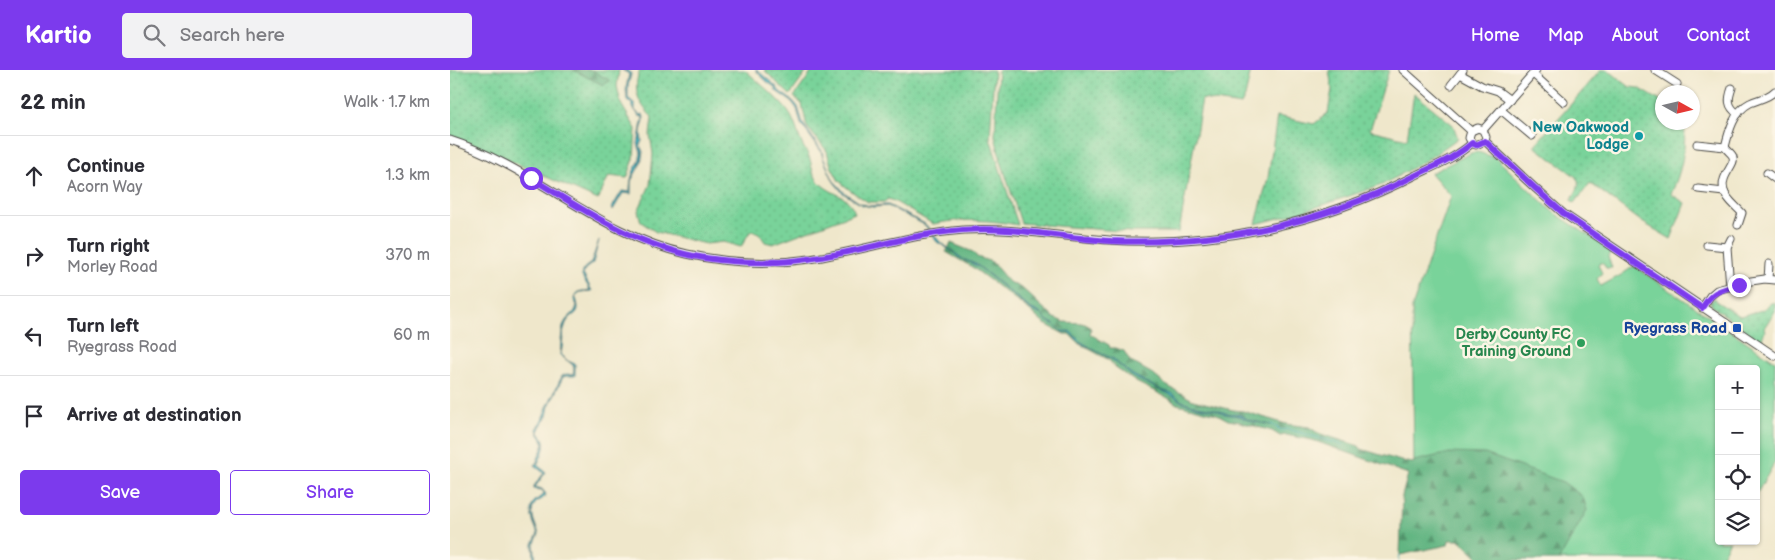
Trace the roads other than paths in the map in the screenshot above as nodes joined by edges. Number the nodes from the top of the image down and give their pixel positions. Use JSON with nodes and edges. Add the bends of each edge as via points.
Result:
{"nodes":[{"id":1,"x":1403,"y":70,"type":"edge"},
{"id":2,"x":1655,"y":70,"type":"edge"},
{"id":3,"x":1462,"y":72,"type":"edge"},
{"id":4,"x":1534,"y":72,"type":"edge"},
{"id":5,"x":1677,"y":84,"type":"dead end"},
{"id":6,"x":1451,"y":85,"type":"dead end"},
{"id":7,"x":1732,"y":88,"type":"dead end"},
{"id":8,"x":1775,"y":91,"type":"edge"},
{"id":9,"x":1510,"y":100,"type":"junction"},
{"id":10,"x":1564,"y":102,"type":"dead end"},
{"id":11,"x":1501,"y":110,"type":"junction"},
{"id":12,"x":1738,"y":114,"type":"junction"},
{"id":13,"x":1483,"y":130,"type":"junction"},
{"id":14,"x":1471,"y":131,"type":"junction"},
{"id":15,"x":1532,"y":136,"type":"dead end"},
{"id":16,"x":450,"y":140,"type":"edge"},
{"id":17,"x":1485,"y":141,"type":"junction"},
{"id":18,"x":1472,"y":143,"type":"junction"},
{"id":19,"x":1697,"y":144,"type":"dead end"},
{"id":20,"x":1726,"y":147,"type":"junction"},
{"id":21,"x":1767,"y":173,"type":"dead end"},
{"id":22,"x":1775,"y":179,"type":"edge"},
{"id":23,"x":1698,"y":190,"type":"dead end"},
{"id":24,"x":1724,"y":192,"type":"junction"},
{"id":25,"x":1738,"y":225,"type":"dead end"},
{"id":26,"x":1731,"y":239,"type":"dead end"},
{"id":27,"x":1708,"y":245,"type":"dead end"},
{"id":28,"x":1727,"y":247,"type":"junction"},
{"id":29,"x":1769,"y":264,"type":"dead end"},
{"id":30,"x":1772,"y":280,"type":"edge"},
{"id":31,"x":1730,"y":287,"type":"junction"},
{"id":32,"x":1702,"y":308,"type":"junction"},
{"id":33,"x":1775,"y":356,"type":"edge"}],
"edges":[{"from":1,"to":14,"type":"street"},
{"from":2,"to":5,"type":"street"},
{"from":3,"to":6,"type":"street"},
{"from":3,"to":9,"type":"street"},
{"from":4,"to":9,"type":"street"},
{"from":4,"to":10,"type":"street"},
{"from":7,"to":12,"type":"street","via":[[1729,106]]},
{"from":8,"to":12,"type":"street","via":[[1749,104]]},
{"from":9,"to":11,"type":"street"},
{"from":11,"to":13,"type":"street"},
{"from":11,"to":15,"type":"street"},
{"from":12,"to":20,"type":"street","via":[[1732,123]]},
{"from":13,"to":14,"type":"street"},
{"from":13,"to":17,"type":"street"},
{"from":14,"to":18,"type":"street","via":[[1469,138]]},
{"from":16,"to":18,"type":"street","via":[[502,162],[619,230],[655,245],[690,255],[765,263],[826,256],[965,230],[1145,241],[1246,233],[1312,218],[1357,202],[1429,169]]},
{"from":17,"to":18,"type":"street","via":[[1476,145]]},
{"from":17,"to":32,"type":"street","via":[[1564,214]]},
{"from":19,"to":20,"type":"street"},
{"from":20,"to":24,"type":"street","via":[[1733,160],[1724,177]]},
{"from":21,"to":22,"type":"street"},
{"from":23,"to":24,"type":"street"},
{"from":24,"to":25,"type":"street","via":[[1742,214]]},
{"from":26,"to":28,"type":"street"},
{"from":27,"to":28,"type":"street"},
{"from":28,"to":31,"type":"street"},
{"from":29,"to":30,"type":"street"},
{"from":30,"to":31,"type":"street"},
{"from":31,"to":32,"type":"street","via":[[1714,292]]},
{"from":32,"to":33,"type":"street"}]}
